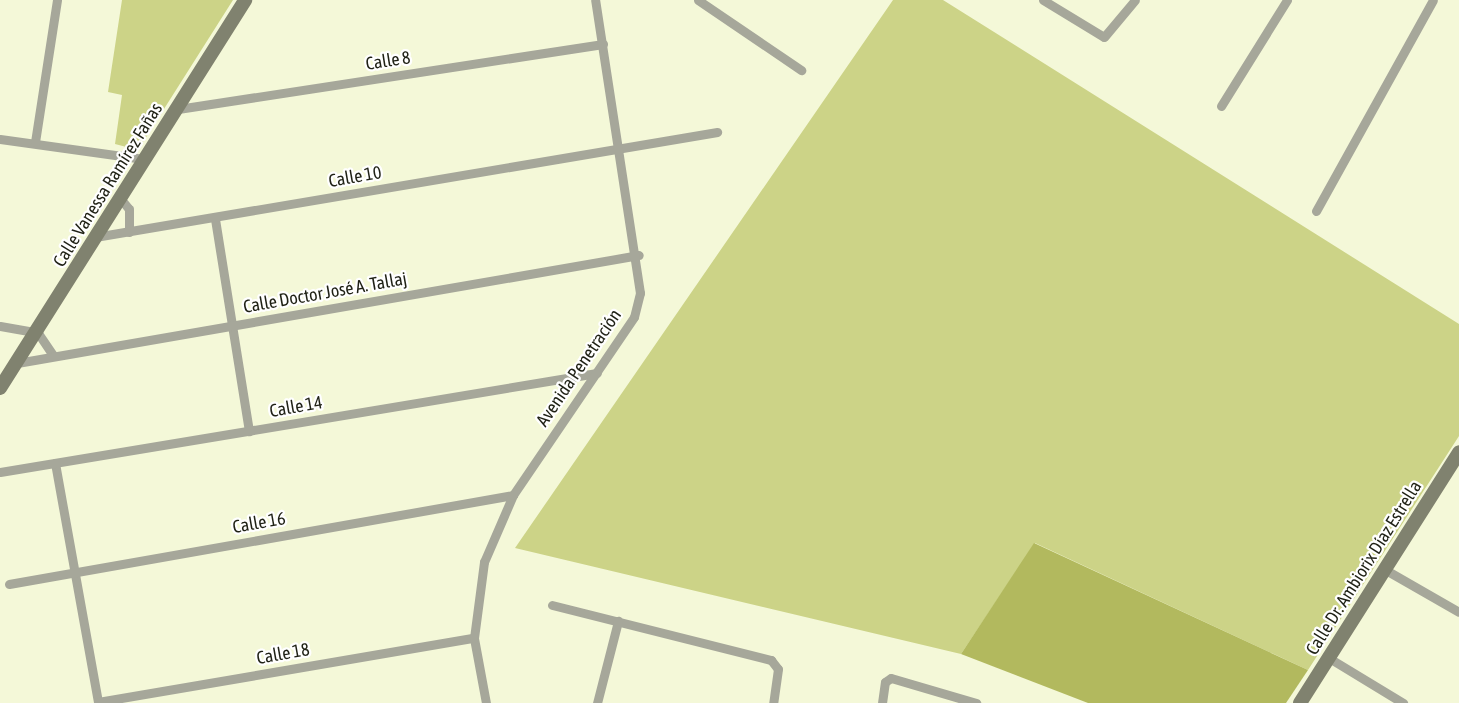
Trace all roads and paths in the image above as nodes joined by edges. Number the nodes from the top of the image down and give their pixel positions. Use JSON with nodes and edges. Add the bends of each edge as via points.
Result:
{"nodes":[{"id":1,"x":57,"y":0,"type":"edge"},
{"id":2,"x":245,"y":0,"type":"edge"},
{"id":3,"x":595,"y":0,"type":"edge"},
{"id":4,"x":698,"y":0,"type":"edge"},
{"id":5,"x":1042,"y":0,"type":"edge"},
{"id":6,"x":1134,"y":0,"type":"edge"},
{"id":7,"x":1287,"y":0,"type":"edge"},
{"id":8,"x":1433,"y":0,"type":"edge"},
{"id":9,"x":603,"y":44,"type":"junction"},
{"id":10,"x":801,"y":70,"type":"dead end"},
{"id":11,"x":1221,"y":106,"type":"dead end"},
{"id":12,"x":178,"y":110,"type":"junction"},
{"id":13,"x":717,"y":132,"type":"dead end"},
{"id":14,"x":0,"y":139,"type":"edge"},
{"id":15,"x":35,"y":142,"type":"junction"},
{"id":16,"x":621,"y":147,"type":"junction"},
{"id":17,"x":144,"y":159,"type":"junction"},
{"id":18,"x":120,"y":198,"type":"junction"},
{"id":19,"x":1316,"y":211,"type":"dead end"},
{"id":20,"x":215,"y":219,"type":"junction"},
{"id":21,"x":129,"y":232,"type":"junction"},
{"id":22,"x":95,"y":237,"type":"junction"},
{"id":23,"x":639,"y":255,"type":"junction"},
{"id":24,"x":0,"y":326,"type":"edge"},
{"id":25,"x":233,"y":326,"type":"junction"},
{"id":26,"x":38,"y":333,"type":"junction"},
{"id":27,"x":53,"y":355,"type":"junction"},
{"id":28,"x":17,"y":363,"type":"junction"},
{"id":29,"x":597,"y":373,"type":"junction"},
{"id":30,"x":0,"y":388,"type":"edge"},
{"id":31,"x":249,"y":431,"type":"junction"},
{"id":32,"x":1459,"y":452,"type":"edge"},
{"id":33,"x":55,"y":463,"type":"junction"},
{"id":34,"x":0,"y":472,"type":"edge"},
{"id":35,"x":513,"y":495,"type":"junction"},
{"id":36,"x":1384,"y":569,"type":"junction"},
{"id":37,"x":75,"y":573,"type":"junction"},
{"id":38,"x":9,"y":585,"type":"dead end"},
{"id":39,"x":552,"y":605,"type":"dead end"},
{"id":40,"x":1459,"y":612,"type":"edge"},
{"id":41,"x":618,"y":621,"type":"junction"},
{"id":42,"x":474,"y":638,"type":"junction"},
{"id":43,"x":1329,"y":658,"type":"junction"},
{"id":44,"x":98,"y":702,"type":"edge"},
{"id":45,"x":486,"y":703,"type":"edge"},
{"id":46,"x":597,"y":703,"type":"edge"},
{"id":47,"x":773,"y":703,"type":"edge"},
{"id":48,"x":882,"y":703,"type":"edge"},
{"id":49,"x":976,"y":703,"type":"edge"},
{"id":50,"x":1300,"y":703,"type":"edge"},
{"id":51,"x":1403,"y":703,"type":"edge"}],
"edges":[{"from":1,"to":15,"type":"street"},
{"from":2,"to":12,"type":"street","name":"Calle Vanessa Ramírez Fañas"},
{"from":3,"to":9,"type":"street","name":"Avenida Penetración"},
{"from":4,"to":10,"type":"street"},
{"from":5,"to":6,"type":"street","via":[[1108,36]]},
{"from":7,"to":11,"type":"street"},
{"from":8,"to":19,"type":"street"},
{"from":9,"to":12,"type":"street","name":"Calle 8"},
{"from":9,"to":16,"type":"street","name":"Avenida Penetración"},
{"from":12,"to":17,"type":"street","name":"Calle Vanessa Ramírez Fañas"},
{"from":13,"to":16,"type":"street","name":"Calle 10"},
{"from":14,"to":15,"type":"street"},
{"from":15,"to":17,"type":"street"},
{"from":16,"to":20,"type":"street","name":"Calle 10"},
{"from":16,"to":23,"type":"street","name":"Avenida Penetración"},
{"from":17,"to":18,"type":"street","name":"Calle Vanessa Ramírez Fañas"},
{"from":18,"to":21,"type":"street","via":[[129,209]]},
{"from":18,"to":22,"type":"street","name":"Calle Vanessa Ramírez Fañas"},
{"from":20,"to":21,"type":"street","name":"Calle 10"},
{"from":20,"to":25,"type":"street"},
{"from":21,"to":22,"type":"street","name":"Calle 10"},
{"from":22,"to":26,"type":"street","name":"Calle Vanessa Ramírez Fañas"},
{"from":23,"to":25,"type":"street","name":"Calle Doctor José A. Tallaj"},
{"from":23,"to":29,"type":"street","name":"Avenida Penetración","via":[[638,306]]},
{"from":24,"to":26,"type":"street"},
{"from":25,"to":27,"type":"street","name":"Calle Doctor José A. Tallaj"},
{"from":25,"to":31,"type":"street"},
{"from":26,"to":27,"type":"street"},
{"from":26,"to":28,"type":"street","name":"Calle Vanessa Ramírez Fañas"},
{"from":27,"to":28,"type":"street","name":"Calle Doctor José A. Tallaj"},
{"from":28,"to":30,"type":"street","name":"Calle Vanessa Ramírez Fañas"},
{"from":29,"to":31,"type":"street","name":"Calle 14"},
{"from":29,"to":35,"type":"street","name":"Avenida Penetración"},
{"from":31,"to":33,"type":"street","name":"Calle 14"},
{"from":32,"to":36,"type":"street","name":"Calle Dr. Ambiorix Díaz Estrella"},
{"from":33,"to":34,"type":"street","name":"Calle 14"},
{"from":33,"to":37,"type":"street"},
{"from":35,"to":37,"type":"street","name":"Calle 16"},
{"from":35,"to":42,"type":"street","name":"Avenida Penetración","via":[[484,562]]},
{"from":36,"to":40,"type":"street"},
{"from":36,"to":43,"type":"street","name":"Calle Dr. Ambiorix Díaz Estrella"},
{"from":37,"to":38,"type":"street","name":"Calle 16"},
{"from":37,"to":44,"type":"street"},
{"from":39,"to":41,"type":"street"},
{"from":41,"to":46,"type":"street"},
{"from":41,"to":47,"type":"street","via":[[771,660],[778,669]]},
{"from":42,"to":44,"type":"street","name":"Calle 18"},
{"from":42,"to":45,"type":"street","name":"Avenida Penetración"},
{"from":43,"to":50,"type":"street","name":"Calle Dr. Ambiorix Díaz Estrella"},
{"from":43,"to":51,"type":"street"},
{"from":48,"to":49,"type":"street","via":[[885,682],[898,680]]}]}
